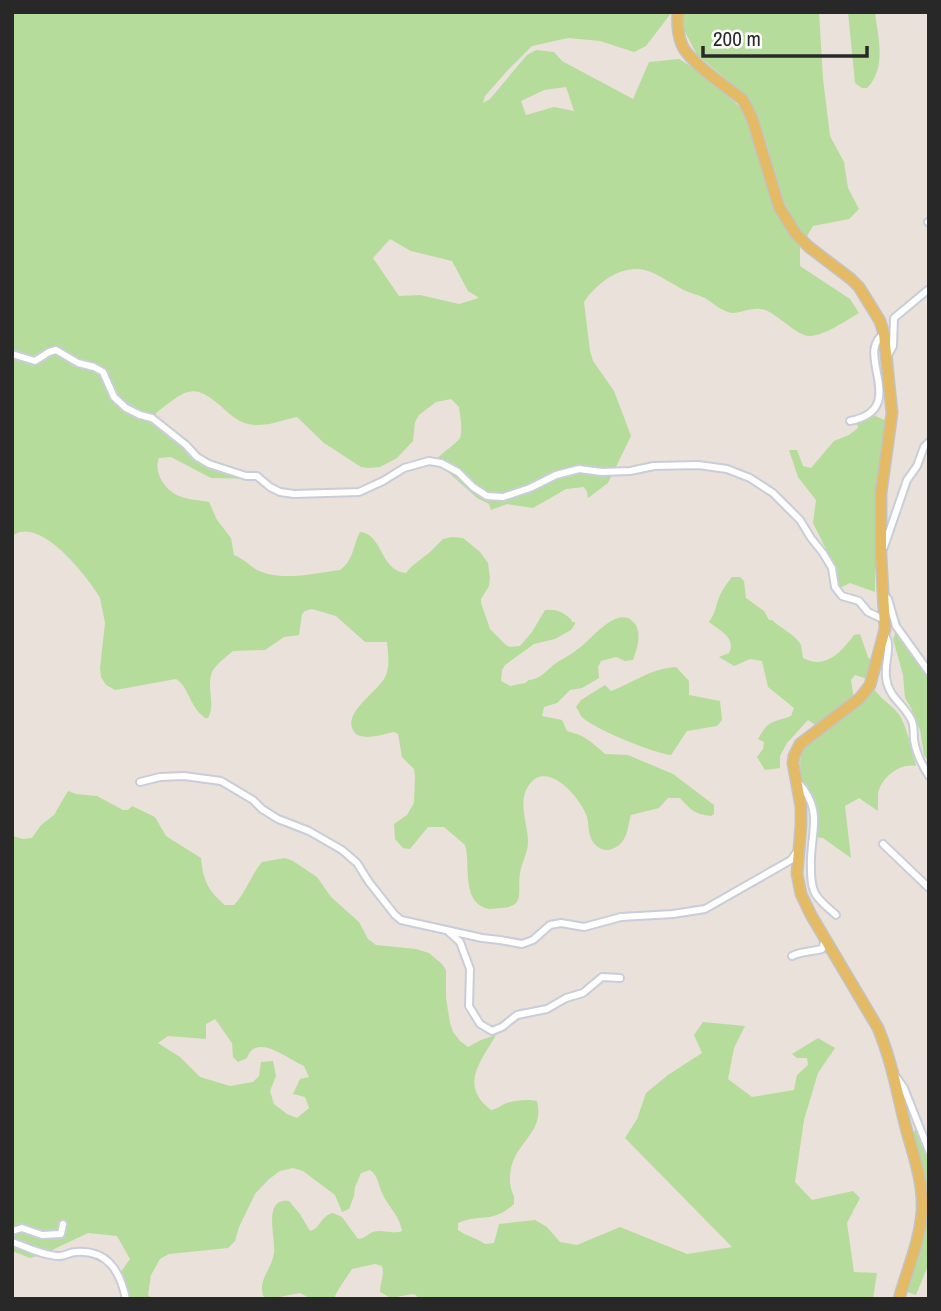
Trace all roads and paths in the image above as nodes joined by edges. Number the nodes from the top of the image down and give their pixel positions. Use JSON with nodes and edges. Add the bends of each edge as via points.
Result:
{"nodes":[{"id":1,"x":678,"y":12,"type":"edge"},
{"id":2,"x":929,"y":289,"type":"edge"},
{"id":3,"x":884,"y":334,"type":"junction"},
{"id":4,"x":12,"y":354,"type":"edge"},
{"id":5,"x":886,"y":358,"type":"junction"},
{"id":6,"x":850,"y":421,"type":"dead end"},
{"id":7,"x":929,"y":442,"type":"edge"},
{"id":8,"x":881,"y":556,"type":"junction"},
{"id":9,"x":883,"y":592,"type":"junction"},
{"id":10,"x":885,"y":620,"type":"junction"},
{"id":11,"x":884,"y":634,"type":"junction"},
{"id":12,"x":929,"y":672,"type":"edge"},
{"id":13,"x":929,"y":776,"type":"edge"},
{"id":14,"x":796,"y":780,"type":"junction"},
{"id":15,"x":140,"y":782,"type":"dead end"},
{"id":16,"x":883,"y":844,"type":"dead end"},
{"id":17,"x":800,"y":847,"type":"junction"},
{"id":18,"x":929,"y":888,"type":"edge"},
{"id":19,"x":836,"y":915,"type":"dead end"},
{"id":20,"x":448,"y":931,"type":"junction"},
{"id":21,"x":825,"y":939,"type":"junction"},
{"id":22,"x":792,"y":956,"type":"dead end"},
{"id":23,"x":620,"y":978,"type":"dead end"},
{"id":24,"x":894,"y":1074,"type":"junction"},
{"id":25,"x":929,"y":1151,"type":"edge"},
{"id":26,"x":63,"y":1224,"type":"dead end"},
{"id":27,"x":12,"y":1231,"type":"edge"},
{"id":28,"x":12,"y":1242,"type":"edge"},
{"id":29,"x":126,"y":1299,"type":"edge"},
{"id":30,"x":899,"y":1299,"type":"edge"}],
"edges":[{"from":1,"to":3,"type":"main road","via":[[682,46],[690,58],[748,108],[779,207],[796,234],[859,287]]},
{"from":2,"to":5,"type":"street","via":[[894,318],[893,346]]},
{"from":3,"to":5,"type":"main road"},
{"from":3,"to":6,"type":"street","via":[[875,344],[876,409],[864,419]]},
{"from":4,"to":10,"type":"street","via":[[34,361],[56,350],[94,366],[103,372],[114,397],[126,408],[152,418],[197,457],[257,476],[287,493],[359,492],[404,468],[429,461],[458,472],[487,496],[503,496],[579,469],[602,472],[698,465],[727,469],[773,493],[823,553],[842,596],[859,601],[868,612]]},
{"from":5,"to":8,"type":"main road","via":[[892,412],[881,493]]},
{"from":7,"to":8,"type":"street","via":[[907,480]]},
{"from":8,"to":9,"type":"main road"},
{"from":9,"to":10,"type":"main road"},
{"from":9,"to":12,"type":"street","via":[[896,626]]},
{"from":10,"to":11,"type":"main road"},
{"from":11,"to":13,"type":"street","via":[[889,642],[888,690],[912,720],[919,761]]},
{"from":11,"to":14,"type":"main road","via":[[870,685],[796,750]]},
{"from":14,"to":17,"type":"main road"},
{"from":14,"to":19,"type":"street","via":[[814,809],[810,854],[814,894]]},
{"from":15,"to":20,"type":"street","via":[[184,776],[221,781],[278,819],[342,850],[401,920]]},
{"from":16,"to":18,"type":"street"},
{"from":17,"to":20,"type":"street","via":[[791,860],[705,909],[621,917],[584,927],[550,925],[522,944]]},
{"from":17,"to":21,"type":"main road","via":[[798,882]]},
{"from":20,"to":23,"type":"street","via":[[460,942],[470,968],[469,1006],[480,1024],[492,1031],[517,1015],[547,1009],[583,993],[603,977]]},
{"from":21,"to":22,"type":"street","via":[[822,949]]},
{"from":21,"to":24,"type":"main road","via":[[878,1028]]},
{"from":24,"to":25,"type":"street"},
{"from":24,"to":30,"type":"main road","via":[[921,1186],[922,1210]]},
{"from":26,"to":27,"type":"street","via":[[61,1234],[42,1235],[22,1228]]},
{"from":28,"to":29,"type":"street","via":[[60,1256],[76,1252],[107,1260],[123,1284]]}]}
